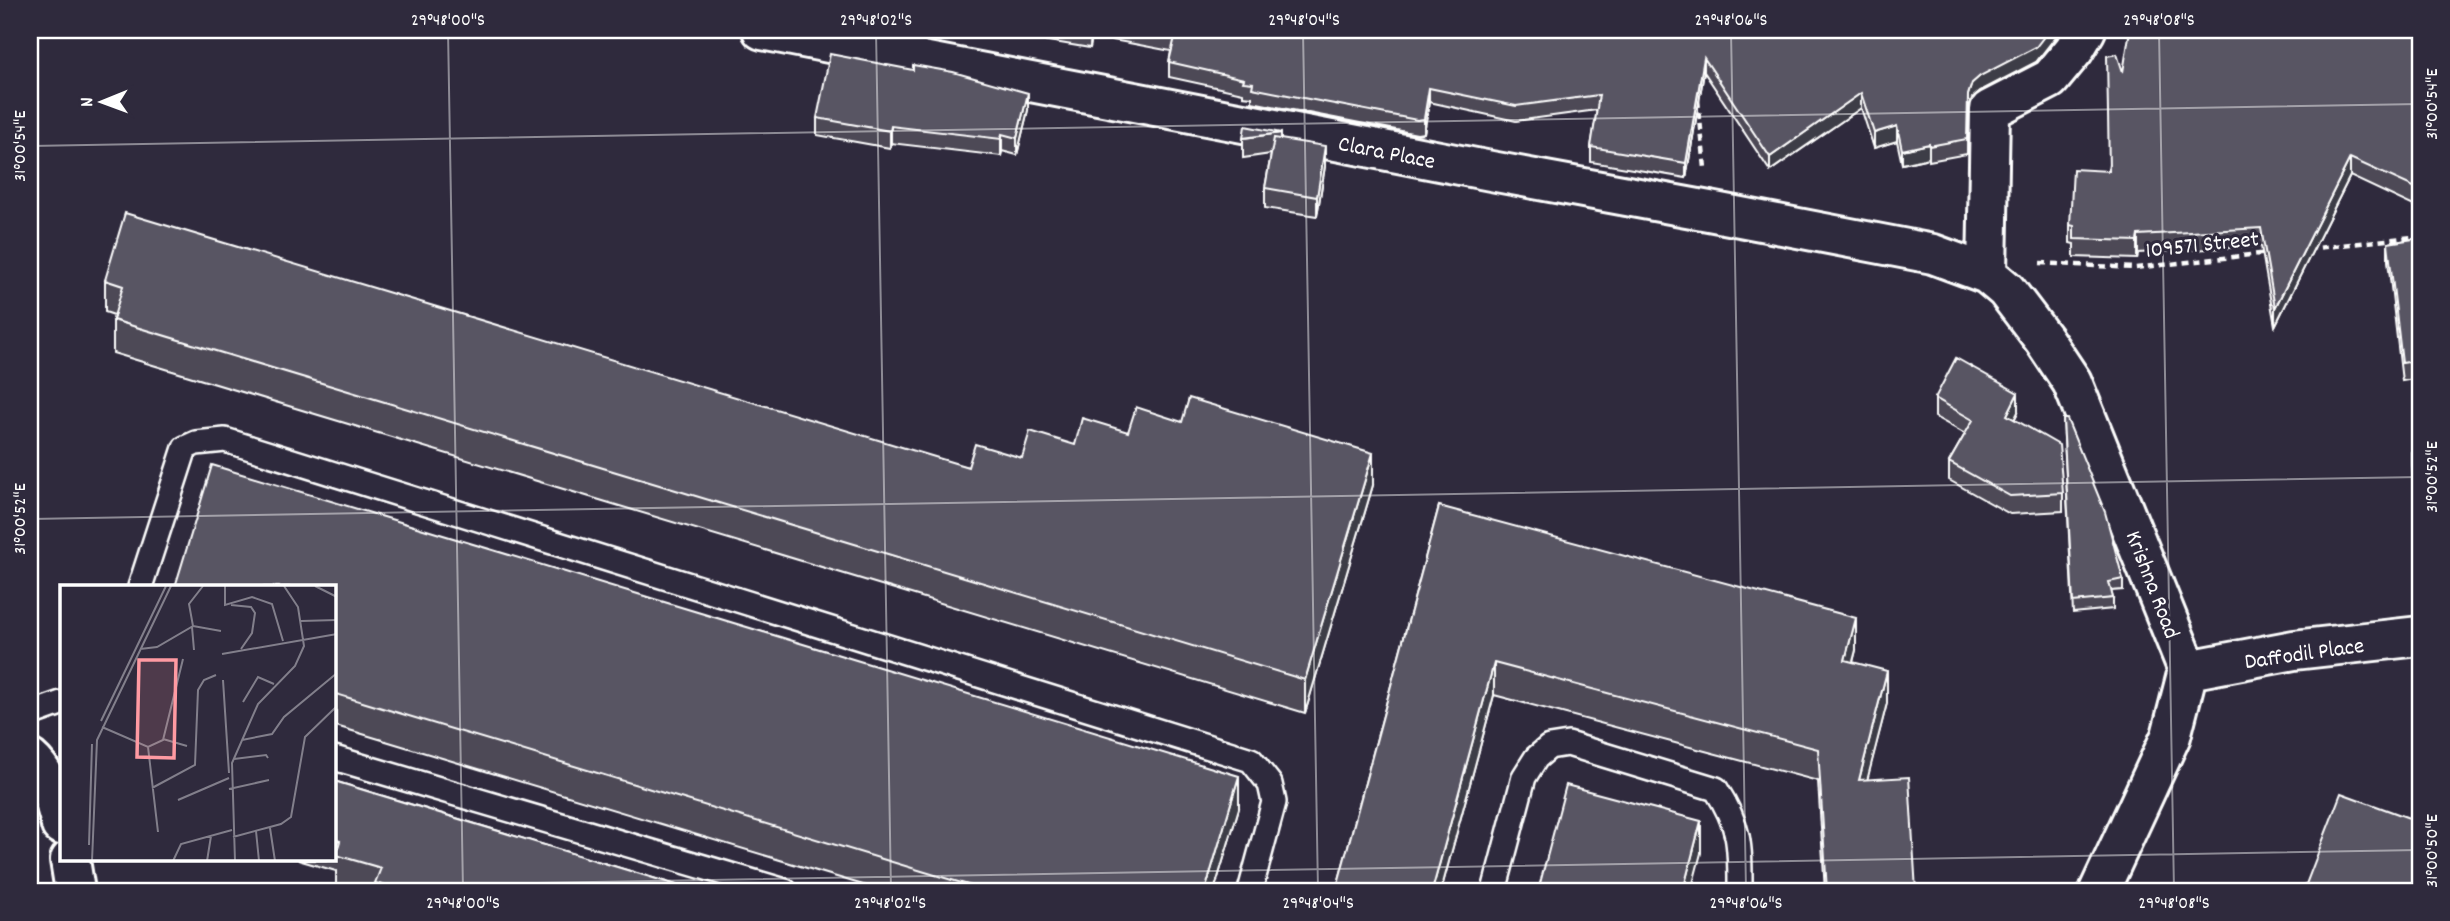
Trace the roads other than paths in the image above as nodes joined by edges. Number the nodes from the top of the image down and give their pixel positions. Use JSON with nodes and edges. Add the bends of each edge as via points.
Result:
{"nodes":[{"id":1,"x":762,"y":30,"type":"edge"},
{"id":2,"x":2086,"y":30,"type":"edge"},
{"id":3,"x":1993,"y":275,"type":"junction"},
{"id":4,"x":141,"y":585,"type":"edge"},
{"id":5,"x":2420,"y":636,"type":"edge"},
{"id":6,"x":2188,"y":670,"type":"junction"},
{"id":7,"x":60,"y":703,"type":"edge"},
{"id":8,"x":30,"y":714,"type":"edge"},
{"id":9,"x":30,"y":759,"type":"edge"},
{"id":10,"x":336,"y":759,"type":"edge"},
{"id":11,"x":60,"y":821,"type":"edge"},
{"id":12,"x":70,"y":862,"type":"edge"},
{"id":13,"x":75,"y":891,"type":"edge"},
{"id":14,"x":785,"y":891,"type":"edge"},
{"id":15,"x":1250,"y":891,"type":"edge"},
{"id":16,"x":1494,"y":891,"type":"edge"},
{"id":17,"x":1740,"y":891,"type":"edge"},
{"id":18,"x":2099,"y":891,"type":"edge"}],
"edges":[{"from":1,"to":3,"type":"street","name":"Clara Place","via":[[1933,254]]},
{"from":2,"to":3,"type":"street","via":[[2050,79],[1990,110]]},
{"from":3,"to":6,"type":"street","name":"Krishna Road","via":[[2072,382]]},
{"from":4,"to":15,"type":"lane","via":[[185,448],[225,440],[1251,760],[1269,784],[1274,802]]},
{"from":5,"to":6,"type":"street","name":"Daffodil Place","via":[[2294,650]]},
{"from":6,"to":18,"type":"street","via":[[2171,736]]},
{"from":7,"to":8,"type":"lane"},
{"from":9,"to":11,"type":"street","via":[[38,766]]},
{"from":10,"to":14,"type":"lane"},
{"from":12,"to":13,"type":"street"},
{"from":16,"to":17,"type":"lane","via":[[1524,777],[1549,747],[1568,744],[1716,789],[1730,810],[1740,844]]}]}
